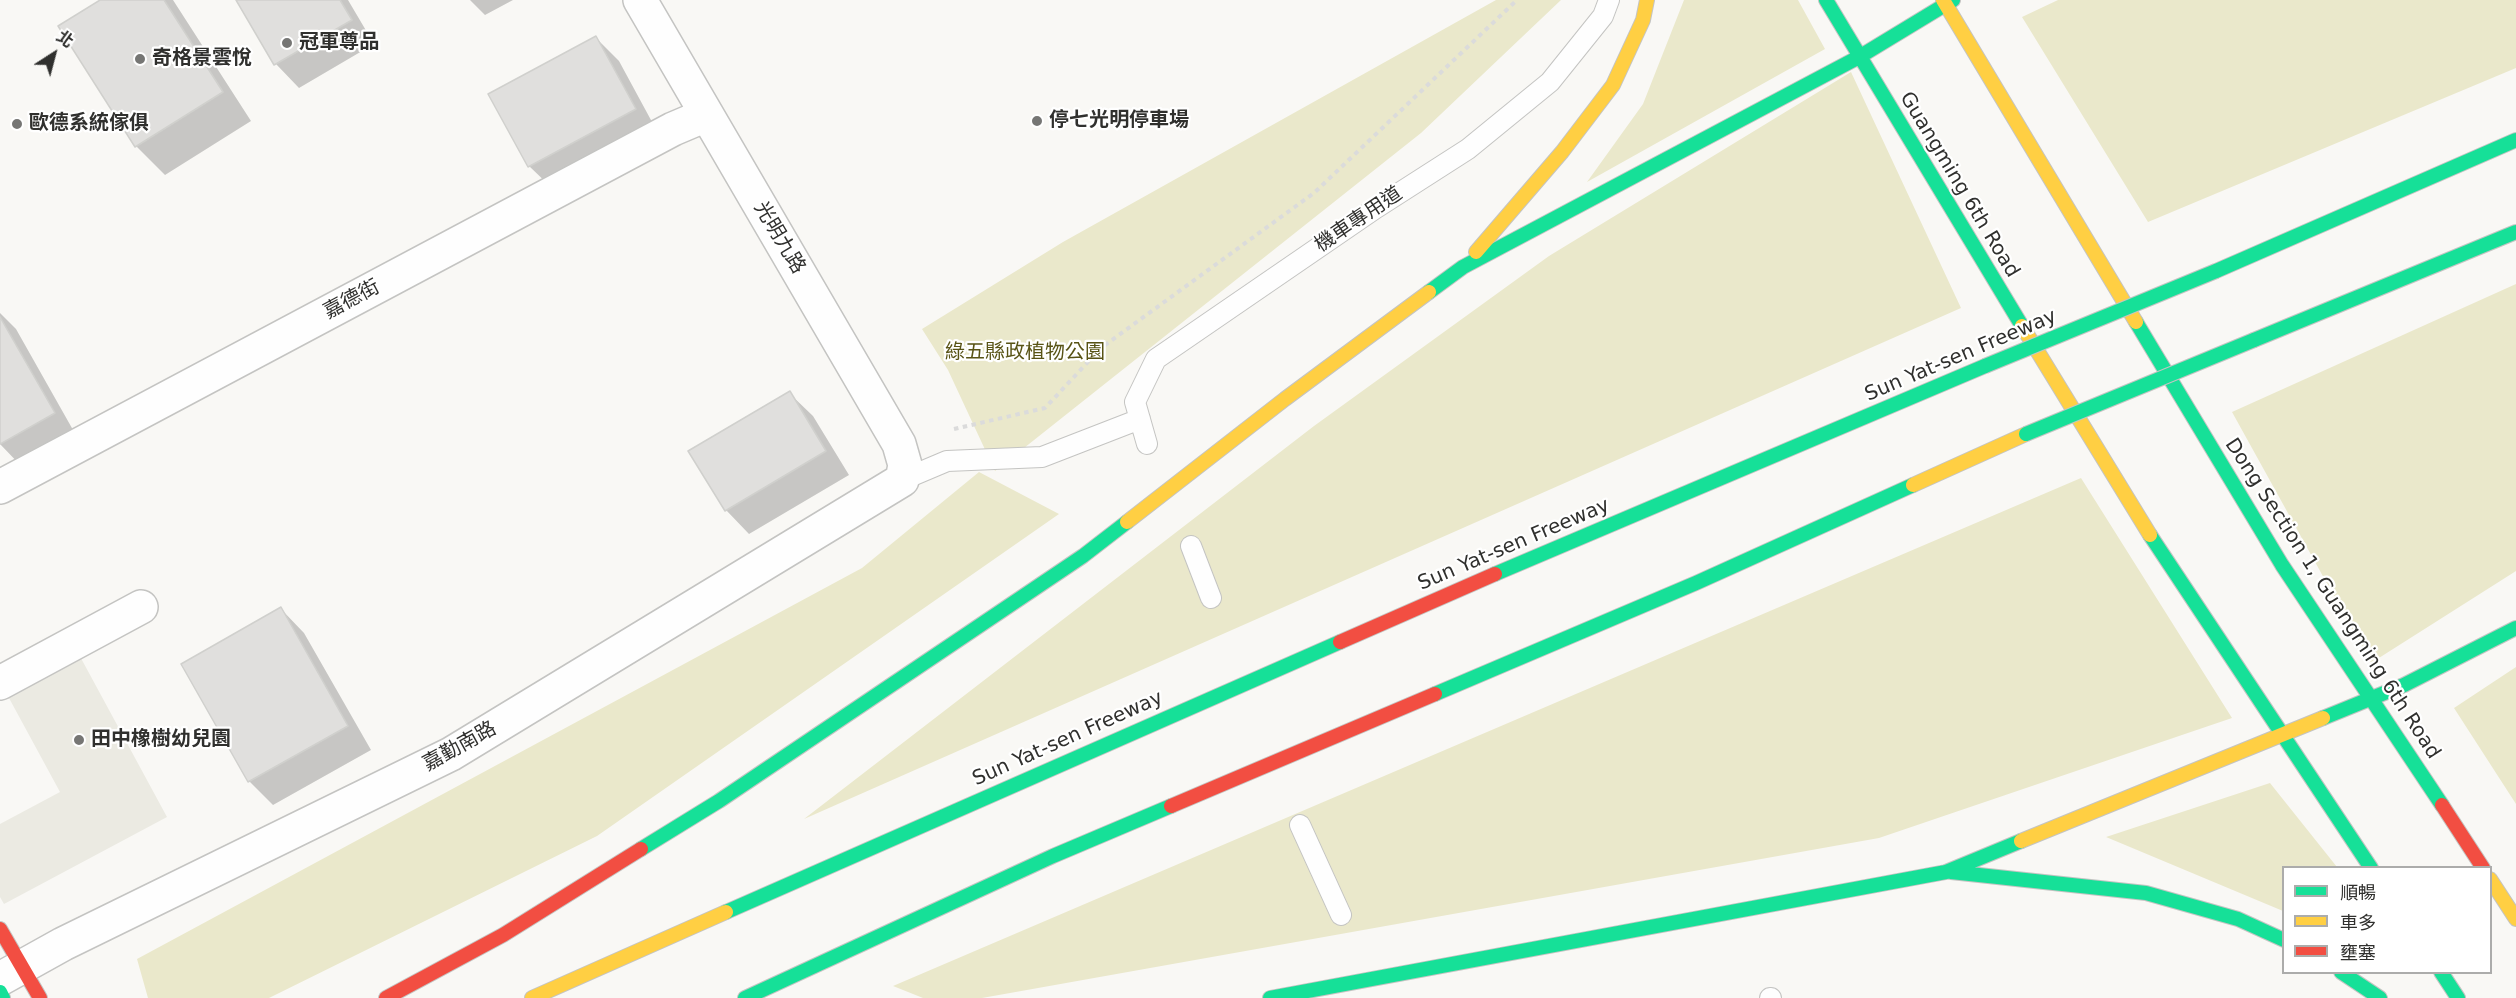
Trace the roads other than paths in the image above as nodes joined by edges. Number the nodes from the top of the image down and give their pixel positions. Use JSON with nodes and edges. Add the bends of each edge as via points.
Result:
{"nodes":[{"id":1,"x":640,"y":0,"type":"edge"},
{"id":2,"x":1609,"y":0,"type":"edge"},
{"id":3,"x":1647,"y":0,"type":"edge"},
{"id":4,"x":1826,"y":0,"type":"edge"},
{"id":5,"x":1947,"y":1,"type":"edge"},
{"id":6,"x":1858,"y":57,"type":"junction"},
{"id":7,"x":706,"y":115,"type":"junction"},
{"id":8,"x":2516,"y":140,"type":"edge"},
{"id":9,"x":2516,"y":232,"type":"edge"},
{"id":10,"x":1463,"y":267,"type":"junction"},
{"id":11,"x":1140,"y":419,"type":"junction"},
{"id":12,"x":1147,"y":444,"type":"dead end"},
{"id":13,"x":902,"y":480,"type":"junction"},
{"id":14,"x":0,"y":487,"type":"edge"},
{"id":15,"x":1191,"y":546,"type":"dead end"},
{"id":16,"x":1211,"y":598,"type":"dead end"},
{"id":17,"x":141,"y":607,"type":"dead end"},
{"id":18,"x":2516,"y":628,"type":"edge"},
{"id":19,"x":0,"y":683,"type":"edge"},
{"id":20,"x":2372,"y":697,"type":"junction"},
{"id":21,"x":2282,"y":735,"type":"junction"},
{"id":22,"x":1300,"y":825,"type":"dead end"},
{"id":23,"x":2370,"y":866,"type":"edge"},
{"id":24,"x":2482,"y":866,"type":"edge"},
{"id":25,"x":1946,"y":872,"type":"junction"},
{"id":26,"x":2492,"y":882,"type":"edge"},
{"id":27,"x":1341,"y":915,"type":"dead end"},
{"id":28,"x":2516,"y":919,"type":"edge"},
{"id":29,"x":0,"y":929,"type":"edge"},
{"id":30,"x":2282,"y":940,"type":"edge"},
{"id":31,"x":11,"y":972,"type":"edge"},
{"id":32,"x":2344,"y":974,"type":"edge"},
{"id":33,"x":2442,"y":974,"type":"edge"},
{"id":34,"x":0,"y":992,"type":"edge"},
{"id":35,"x":3,"y":998,"type":"edge"},
{"id":36,"x":40,"y":998,"type":"edge"},
{"id":37,"x":386,"y":998,"type":"edge"},
{"id":38,"x":532,"y":998,"type":"edge"},
{"id":39,"x":745,"y":998,"type":"edge"},
{"id":40,"x":1270,"y":998,"type":"edge"},
{"id":41,"x":2380,"y":998,"type":"edge"},
{"id":42,"x":2458,"y":998,"type":"edge"}],
"edges":[{"from":1,"to":7,"type":"street","name":"光明九路"},
{"from":2,"to":11,"type":"lane","name":"機車專用道","via":[[1603,16],[1550,82],[1468,149],[1156,359],[1135,402]]},
{"from":3,"to":10,"type":"main road","via":[[1643,20],[1613,85],[1562,152]]},
{"from":4,"to":6,"type":"main road","name":"Guangming 6th Road"},
{"from":5,"to":6,"type":"main road"},
{"from":5,"to":20,"type":"main road","name":"Dong Section 1, Guangming 6th Road","via":[[2282,565]]},
{"from":6,"to":10,"type":"main road"},
{"from":6,"to":21,"type":"main road","name":"Guangming 6th Road","via":[[2157,546]]},
{"from":7,"to":13,"type":"street","name":"光明九路","via":[[899,444],[905,465]]},
{"from":7,"to":14,"type":"street","name":"嘉德街"},
{"from":8,"to":38,"type":"main road","name":"Sun Yat-sen Freeway","bridge":true,"via":[[2216,271],[1680,494],[1048,768]]},
{"from":9,"to":39,"type":"main road","bridge":true,"via":[[2026,434],[1696,583],[1053,856]]},
{"from":10,"to":37,"type":"main road","via":[[1083,556],[719,801],[503,935]]},
{"from":11,"to":12,"type":"lane","name":"機車專用道"},
{"from":11,"to":13,"type":"lane","via":[[1042,457],[947,461]]},
{"from":13,"to":31,"type":"street","name":"嘉勤南路","via":[[451,754]]},
{"from":15,"to":16,"type":"lane"},
{"from":17,"to":19,"type":"street"},
{"from":18,"to":20,"type":"main road","via":[[2404,685]]},
{"from":20,"to":21,"type":"main road"},
{"from":20,"to":24,"type":"main road","name":"Dong Section 1, Guangming 6th Road"},
{"from":21,"to":23,"type":"main road"},
{"from":21,"to":25,"type":"main road"},
{"from":22,"to":27,"type":"lane"},
{"from":25,"to":30,"type":"main road","via":[[2146,892],[2238,919]]},
{"from":25,"to":40,"type":"main road"},
{"from":26,"to":28,"type":"main road"},
{"from":29,"to":31,"type":"main road"},
{"from":31,"to":36,"type":"main road"},
{"from":32,"to":41,"type":"main road"},
{"from":33,"to":42,"type":"main road"},
{"from":34,"to":35,"type":"main road"}]}
